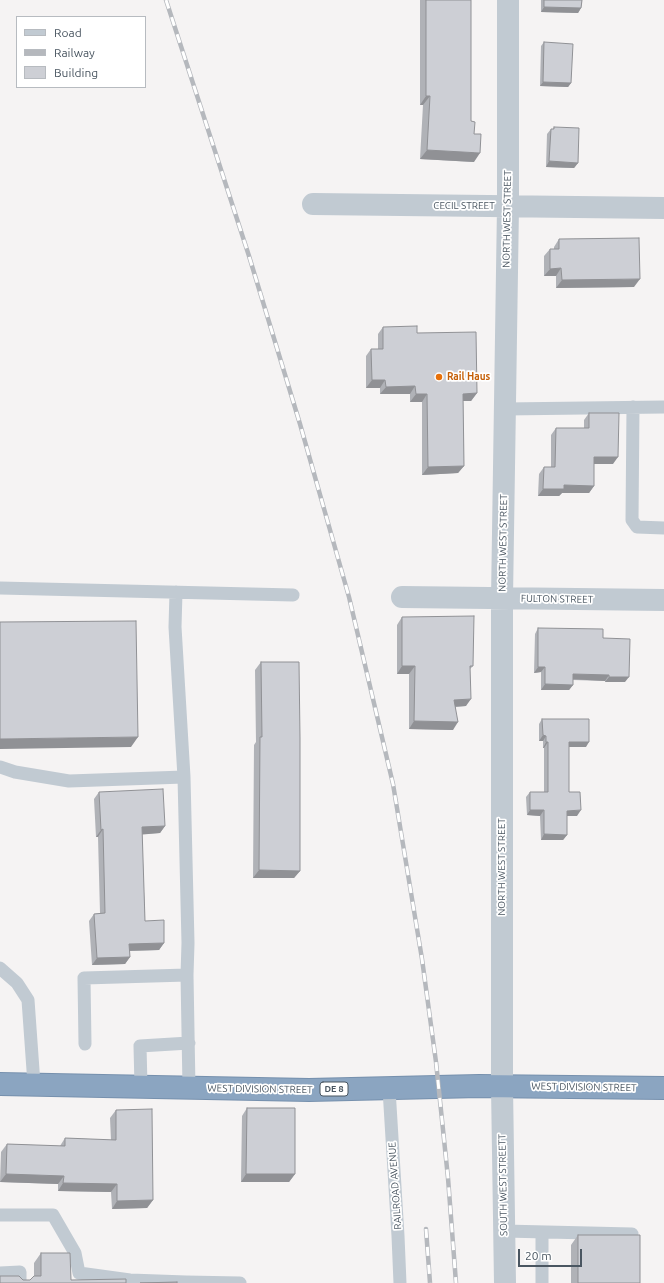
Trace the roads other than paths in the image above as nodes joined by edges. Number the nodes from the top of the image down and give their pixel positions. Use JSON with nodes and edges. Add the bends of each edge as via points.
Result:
{"nodes":[{"id":1,"x":508,"y":0,"type":"edge"},
{"id":2,"x":313,"y":204,"type":"dead end"},
{"id":3,"x":508,"y":206,"type":"junction"},
{"id":4,"x":664,"y":208,"type":"edge"},
{"id":5,"x":633,"y":407,"type":"junction"},
{"id":6,"x":664,"y":407,"type":"edge"},
{"id":7,"x":505,"y":409,"type":"junction"},
{"id":8,"x":664,"y":528,"type":"edge"},
{"id":9,"x":0,"y":588,"type":"edge"},
{"id":10,"x":176,"y":592,"type":"junction"},
{"id":11,"x":293,"y":595,"type":"dead end"},
{"id":12,"x":402,"y":597,"type":"dead end"},
{"id":13,"x":502,"y":598,"type":"junction"},
{"id":14,"x":664,"y":600,"type":"edge"},
{"id":15,"x":0,"y":767,"type":"edge"},
{"id":16,"x":184,"y":777,"type":"junction"},
{"id":17,"x":0,"y":968,"type":"edge"},
{"id":18,"x":187,"y":975,"type":"junction"},
{"id":19,"x":188,"y":1043,"type":"junction"},
{"id":20,"x":85,"y":1044,"type":"dead end"},
{"id":21,"x":0,"y":1084,"type":"edge"},
{"id":22,"x":34,"y":1084,"type":"junction"},
{"id":23,"x":141,"y":1086,"type":"junction"},
{"id":24,"x":502,"y":1087,"type":"junction"},
{"id":25,"x":189,"y":1088,"type":"junction"},
{"id":26,"x":664,"y":1088,"type":"edge"},
{"id":27,"x":389,"y":1089,"type":"junction"},
{"id":28,"x":0,"y":1215,"type":"edge"},
{"id":29,"x":504,"y":1231,"type":"junction"},
{"id":30,"x":542,"y":1232,"type":"junction"},
{"id":31,"x":632,"y":1234,"type":"edge"},
{"id":32,"x":0,"y":1273,"type":"edge"},
{"id":33,"x":79,"y":1278,"type":"edge"},
{"id":34,"x":130,"y":1281,"type":"edge"},
{"id":35,"x":20,"y":1283,"type":"edge"},
{"id":36,"x":186,"y":1283,"type":"edge"},
{"id":37,"x":239,"y":1283,"type":"edge"},
{"id":38,"x":400,"y":1283,"type":"edge"},
{"id":39,"x":505,"y":1283,"type":"edge"},
{"id":40,"x":542,"y":1283,"type":"edge"}],
"edges":[{"from":1,"to":3,"type":"street","name":"NORTH WEST STREET"},
{"from":2,"to":3,"type":"street","name":"CECIL STREET"},
{"from":3,"to":4,"type":"street","name":"CECIL STREET"},
{"from":3,"to":7,"type":"street","name":"NORTH WEST STREET"},
{"from":5,"to":6,"type":"lane"},
{"from":5,"to":7,"type":"lane"},
{"from":5,"to":8,"type":"lane","via":[[632,520],[637,527]]},
{"from":7,"to":13,"type":"street","name":"NORTH WEST STREET"},
{"from":9,"to":10,"type":"lane"},
{"from":10,"to":11,"type":"lane"},
{"from":10,"to":16,"type":"lane","via":[[175,627]]},
{"from":12,"to":13,"type":"street","name":"FULTON STREET"},
{"from":13,"to":14,"type":"street","name":"FULTON STREET"},
{"from":13,"to":24,"type":"street","name":"NORTH WEST STREET"},
{"from":15,"to":16,"type":"lane","via":[[68,781]]},
{"from":16,"to":18,"type":"lane"},
{"from":17,"to":22,"type":"lane","via":[[17,983],[28,1000]]},
{"from":18,"to":19,"type":"lane"},
{"from":18,"to":20,"type":"lane","via":[[84,978]]},
{"from":19,"to":23,"type":"lane","via":[[140,1046]]},
{"from":19,"to":25,"type":"lane"},
{"from":21,"to":22,"type":"highway","name":"WEST DIVISION STREET","number":"DE 8"},
{"from":22,"to":23,"type":"highway","name":"WEST DIVISION STREET","number":"DE 8"},
{"from":23,"to":25,"type":"highway","name":"WEST DIVISION STREET","number":"DE 8"},
{"from":24,"to":26,"type":"highway","name":"WEST DIVISION STREET","number":"DE 8"},
{"from":24,"to":27,"type":"highway","name":"WEST DIVISION STREET","number":"DE 8"},
{"from":24,"to":29,"type":"street","name":"SOUTH WEST STREETT"},
{"from":25,"to":27,"type":"highway","name":"WEST DIVISION STREET","number":"DE 8"},
{"from":27,"to":38,"type":"lane","name":"RAILROAD AVENUE"},
{"from":28,"to":33,"type":"lane","via":[[53,1215],[75,1253]]},
{"from":29,"to":30,"type":"lane"},
{"from":29,"to":39,"type":"street","name":"SOUTH WEST STREETT"},
{"from":30,"to":31,"type":"lane"},
{"from":30,"to":40,"type":"lane"},
{"from":32,"to":35,"type":"lane","via":[[20,1272]]},
{"from":33,"to":34,"type":"lane"},
{"from":34,"to":36,"type":"lane"},
{"from":36,"to":37,"type":"lane"}]}
